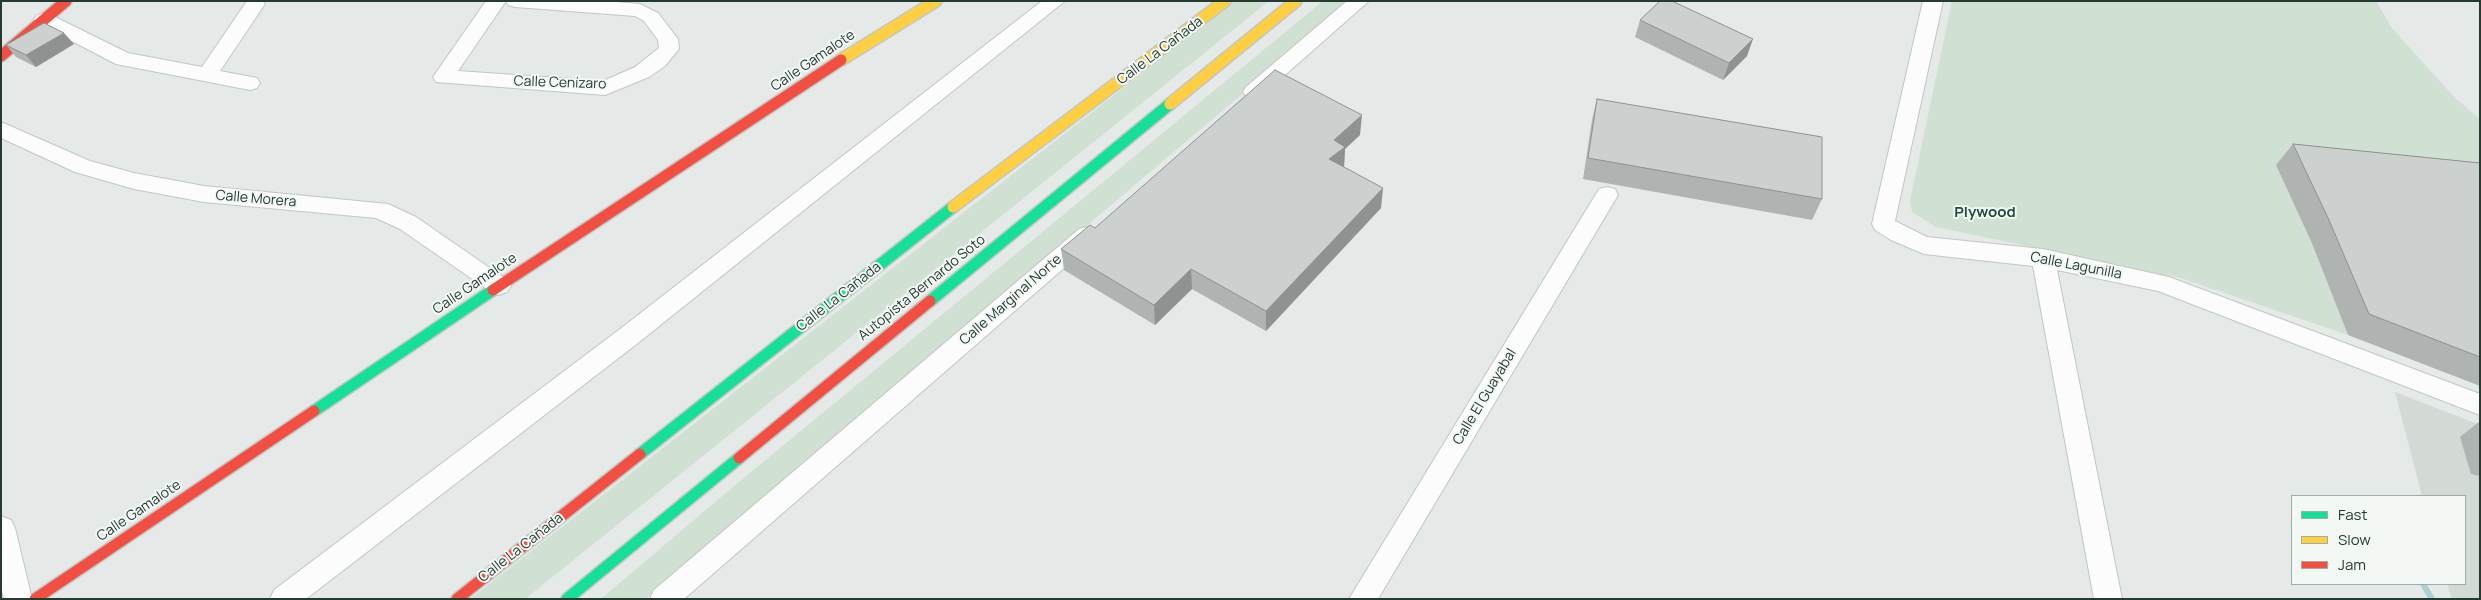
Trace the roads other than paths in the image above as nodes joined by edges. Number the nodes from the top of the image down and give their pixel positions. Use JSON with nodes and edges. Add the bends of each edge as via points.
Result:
{"nodes":[{"id":1,"x":66,"y":1,"type":"edge"},
{"id":2,"x":496,"y":1,"type":"edge"},
{"id":3,"x":515,"y":1,"type":"edge"},
{"id":4,"x":936,"y":1,"type":"edge"},
{"id":5,"x":1055,"y":1,"type":"edge"},
{"id":6,"x":1225,"y":1,"type":"edge"},
{"id":7,"x":1296,"y":1,"type":"edge"},
{"id":8,"x":1359,"y":1,"type":"edge"},
{"id":9,"x":1933,"y":1,"type":"edge"},
{"id":10,"x":255,"y":4,"type":"dead end"},
{"id":11,"x":44,"y":19,"type":"junction"},
{"id":12,"x":1,"y":56,"type":"edge"},
{"id":13,"x":207,"y":75,"type":"junction"},
{"id":14,"x":250,"y":83,"type":"dead end"},
{"id":15,"x":1240,"y":104,"type":"edge"},
{"id":16,"x":1,"y":130,"type":"edge"},
{"id":17,"x":1607,"y":195,"type":"dead end"},
{"id":18,"x":1103,"y":221,"type":"edge"},
{"id":19,"x":2043,"y":258,"type":"junction"},
{"id":20,"x":499,"y":286,"type":"junction"},
{"id":21,"x":2480,"y":405,"type":"edge"},
{"id":22,"x":1,"y":528,"type":"edge"},
{"id":23,"x":18,"y":599,"type":"edge"},
{"id":24,"x":36,"y":599,"type":"edge"},
{"id":25,"x":284,"y":599,"type":"edge"},
{"id":26,"x":457,"y":599,"type":"edge"},
{"id":27,"x":567,"y":599,"type":"edge"},
{"id":28,"x":664,"y":599,"type":"edge"},
{"id":29,"x":1363,"y":599,"type":"edge"},
{"id":30,"x":2108,"y":599,"type":"edge"}],
"edges":[{"from":1,"to":11,"type":"main road"},
{"from":2,"to":3,"type":"street","name":"Calle Cenízaro","via":[[443,77],[605,88],[642,72],[669,49],[668,39],[651,17],[640,10]]},
{"from":4,"to":20,"type":"main road","name":"Calle Gamalote"},
{"from":5,"to":25,"type":"street","via":[[629,336]]},
{"from":6,"to":26,"type":"main road","name":"Calle La Cañada","via":[[929,225]]},
{"from":7,"to":27,"type":"main road","name":"Autopista Bernardo Soto"},
{"from":8,"to":15,"type":"street"},
{"from":9,"to":19,"type":"street","name":"Calle Lagunilla","via":[[1883,224],[1924,245]]},
{"from":10,"to":13,"type":"street"},
{"from":11,"to":12,"type":"main road"},
{"from":11,"to":13,"type":"street","via":[[118,57]]},
{"from":13,"to":14,"type":"street"},
{"from":16,"to":20,"type":"street","name":"Calle Morera","via":[[83,167],[134,181],[204,194],[380,210],[408,223]]},
{"from":17,"to":29,"type":"street","name":"Calle El Guayabal"},
{"from":18,"to":28,"type":"street","name":"Calle Marginal Norte"},
{"from":19,"to":21,"type":"street","name":"Calle Lagunilla","via":[[2161,283]]},
{"from":19,"to":30,"type":"street"},
{"from":20,"to":24,"type":"main road","name":"Calle Gamalote"},
{"from":22,"to":23,"type":"street"}]}
